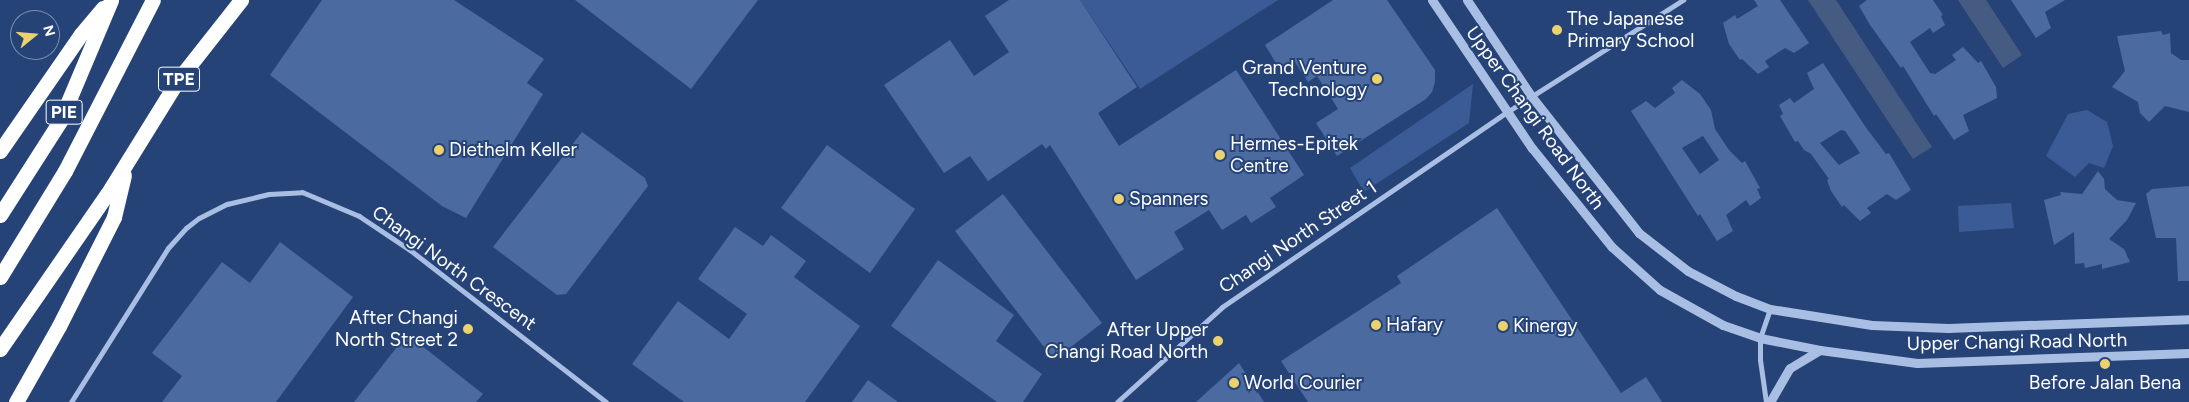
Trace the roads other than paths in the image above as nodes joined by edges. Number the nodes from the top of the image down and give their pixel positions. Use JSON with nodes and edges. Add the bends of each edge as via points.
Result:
{"nodes":[{"id":1,"x":111,"y":0,"type":"edge"},
{"id":2,"x":154,"y":0,"type":"edge"},
{"id":3,"x":1432,"y":0,"type":"edge"},
{"id":4,"x":1467,"y":0,"type":"edge"},
{"id":5,"x":1683,"y":0,"type":"edge"},
{"id":6,"x":238,"y":3,"type":"edge"},
{"id":7,"x":1532,"y":97,"type":"junction"},
{"id":8,"x":1507,"y":112,"type":"junction"},
{"id":9,"x":0,"y":151,"type":"edge"},
{"id":10,"x":129,"y":157,"type":"junction"},
{"id":11,"x":0,"y":215,"type":"edge"},
{"id":12,"x":0,"y":277,"type":"edge"},
{"id":13,"x":1770,"y":309,"type":"junction"},
{"id":14,"x":2189,"y":319,"type":"edge"},
{"id":15,"x":1760,"y":338,"type":"junction"},
{"id":16,"x":0,"y":349,"type":"edge"},
{"id":17,"x":1820,"y":350,"type":"junction"},
{"id":18,"x":2189,"y":353,"type":"edge"},
{"id":19,"x":16,"y":402,"type":"edge"},
{"id":20,"x":71,"y":402,"type":"edge"},
{"id":21,"x":606,"y":402,"type":"edge"},
{"id":22,"x":1117,"y":402,"type":"edge"},
{"id":23,"x":1766,"y":402,"type":"edge"},
{"id":24,"x":1770,"y":402,"type":"edge"}],
"edges":[{"from":1,"to":9,"type":"highway","via":[[81,34]]},
{"from":1,"to":11,"type":"highway","number":"PIE","via":[[60,121]]},
{"from":2,"to":12,"type":"highway","number":"PIE","via":[[65,172]]},
{"from":3,"to":8,"type":"street","name":"Upper Changi Road North"},
{"from":4,"to":7,"type":"street","name":"Upper Changi Road North"},
{"from":5,"to":7,"type":"street","name":"Changi North Street 1"},
{"from":6,"to":10,"type":"highway","number":"TPE","via":[[178,80]]},
{"from":7,"to":8,"type":"street","name":"Changi North Street 1"},
{"from":7,"to":13,"type":"street","name":"Upper Changi Road North","via":[[1639,232],[1688,271]]},
{"from":8,"to":15,"type":"street","name":"Upper Changi Road North","via":[[1579,210],[1612,247],[1654,285],[1723,325]]},
{"from":8,"to":22,"type":"street","name":"Changi North Street 1","via":[[1222,307]]},
{"from":10,"to":16,"type":"highway","number":"TPE"},
{"from":10,"to":19,"type":"highway","via":[[114,218]]},
{"from":13,"to":14,"type":"street","name":"Upper Changi Road North","via":[[1872,326],[1948,328]]},
{"from":13,"to":15,"type":"street"},
{"from":15,"to":17,"type":"street","name":"Upper Changi Road North"},
{"from":15,"to":23,"type":"street"},
{"from":17,"to":18,"type":"street","name":"Upper Changi Road North","via":[[1917,363]]},
{"from":17,"to":24,"type":"street","via":[[1790,368],[1776,386]]},
{"from":20,"to":21,"type":"street","name":"Changi North Crescent","via":[[168,248],[186,228],[228,204],[269,194],[302,192],[359,216],[410,250]]}]}
